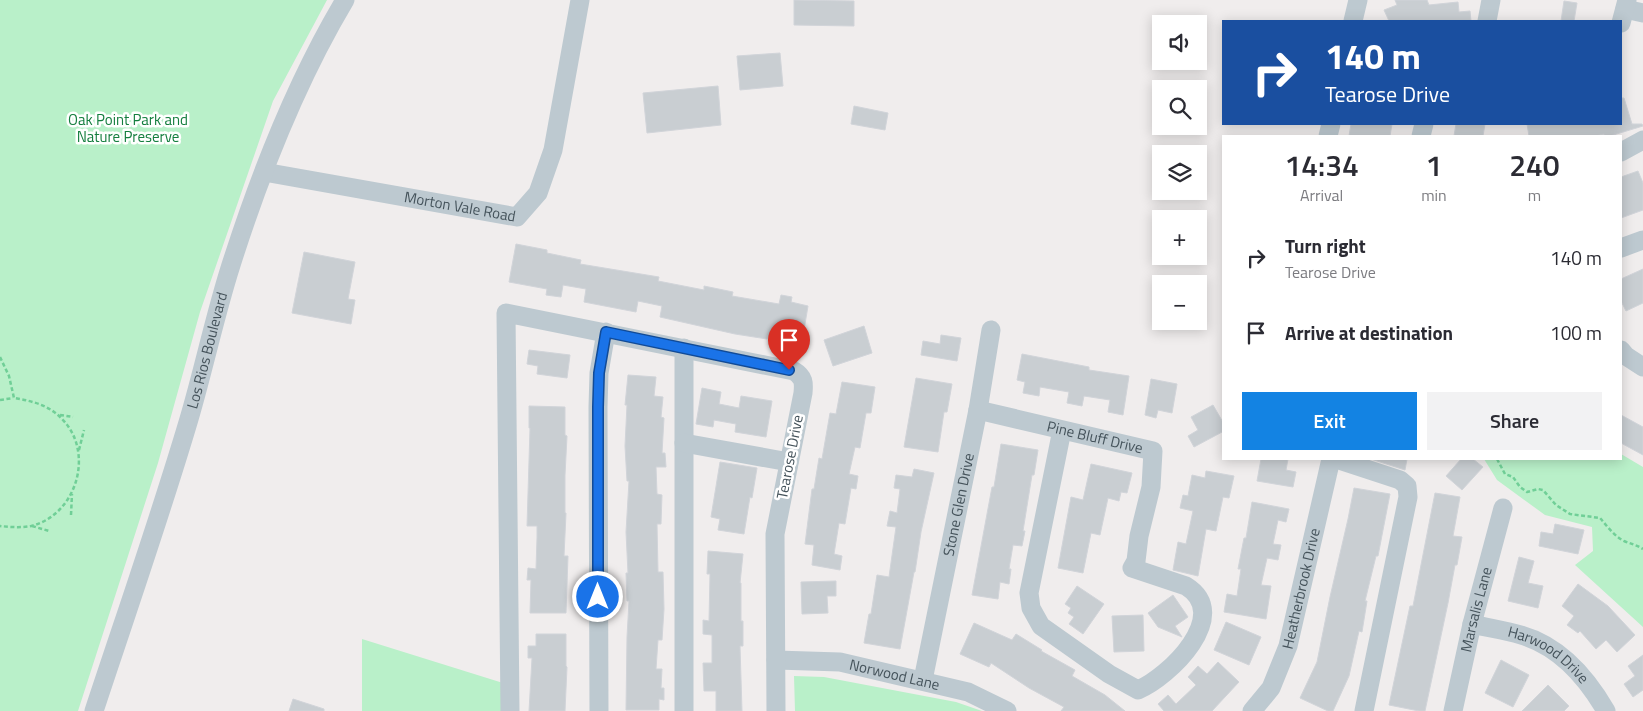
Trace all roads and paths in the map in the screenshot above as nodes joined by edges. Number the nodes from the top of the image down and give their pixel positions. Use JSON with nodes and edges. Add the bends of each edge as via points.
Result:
{"nodes":[{"id":1,"x":345,"y":0,"type":"edge"},
{"id":2,"x":580,"y":0,"type":"edge"},
{"id":3,"x":1358,"y":0,"type":"edge"},
{"id":4,"x":1491,"y":0,"type":"edge"},
{"id":5,"x":1623,"y":7,"type":"edge"},
{"id":6,"x":1643,"y":13,"type":"edge"},
{"id":7,"x":1353,"y":20,"type":"edge"},
{"id":8,"x":1487,"y":20,"type":"edge"},
{"id":9,"x":1643,"y":140,"type":"edge"},
{"id":10,"x":1622,"y":151,"type":"edge"},
{"id":11,"x":264,"y":172,"type":"junction"},
{"id":12,"x":1643,"y":240,"type":"edge"},
{"id":13,"x":1622,"y":248,"type":"edge"},
{"id":14,"x":991,"y":330,"type":"dead end"},
{"id":15,"x":606,"y":332,"type":"junction"},
{"id":16,"x":684,"y":348,"type":"junction"},
{"id":17,"x":1622,"y":351,"type":"edge"},
{"id":18,"x":0,"y":357,"type":"edge"},
{"id":19,"x":1643,"y":367,"type":"edge"},
{"id":20,"x":14,"y":398,"type":"junction"},
{"id":21,"x":0,"y":400,"type":"edge"},
{"id":22,"x":978,"y":410,"type":"junction"},
{"id":23,"x":58,"y":415,"type":"junction"},
{"id":24,"x":73,"y":417,"type":"dead end"},
{"id":25,"x":84,"y":430,"type":"dead end"},
{"id":26,"x":1062,"y":430,"type":"junction"},
{"id":27,"x":684,"y":443,"type":"junction"},
{"id":28,"x":79,"y":451,"type":"junction"},
{"id":29,"x":1332,"y":460,"type":"edge"},
{"id":30,"x":1339,"y":460,"type":"edge"},
{"id":31,"x":1497,"y":460,"type":"edge"},
{"id":32,"x":789,"y":462,"type":"junction"},
{"id":33,"x":72,"y":492,"type":"junction"},
{"id":34,"x":1503,"y":508,"type":"dead end"},
{"id":35,"x":71,"y":515,"type":"dead end"},
{"id":36,"x":0,"y":526,"type":"edge"},
{"id":37,"x":31,"y":526,"type":"junction"},
{"id":38,"x":49,"y":531,"type":"dead end"},
{"id":39,"x":1643,"y":549,"type":"edge"},
{"id":40,"x":1472,"y":624,"type":"junction"},
{"id":41,"x":776,"y":660,"type":"junction"},
{"id":42,"x":923,"y":680,"type":"junction"},
{"id":43,"x":1458,"y":710,"type":"edge"},
{"id":44,"x":94,"y":711,"type":"edge"},
{"id":45,"x":510,"y":711,"type":"edge"},
{"id":46,"x":599,"y":711,"type":"edge"},
{"id":47,"x":684,"y":711,"type":"edge"},
{"id":48,"x":776,"y":711,"type":"edge"},
{"id":49,"x":1007,"y":711,"type":"edge"},
{"id":50,"x":1252,"y":711,"type":"edge"},
{"id":51,"x":1364,"y":711,"type":"edge"},
{"id":52,"x":1606,"y":711,"type":"edge"}],
"edges":[{"from":1,"to":11,"type":"street","name":"Los Rios Boulevard","via":[[298,90]]},
{"from":2,"to":11,"type":"street","name":"Morton Vale Road","via":[[553,150],[538,193],[517,217]]},
{"from":3,"to":7,"type":"street"},
{"from":4,"to":8,"type":"street"},
{"from":5,"to":6,"type":"street"},
{"from":9,"to":10,"type":"street"},
{"from":11,"to":44,"type":"street","name":"Los Rios Boulevard","via":[[231,265],[189,419]]},
{"from":12,"to":13,"type":"street"},
{"from":14,"to":22,"type":"street","name":"Stone Glen Drive"},
{"from":15,"to":16,"type":"street","name":"Tearose Drive"},
{"from":15,"to":45,"type":"street","name":"Tearose Drive","via":[[506,313]]},
{"from":15,"to":46,"type":"street","via":[[599,373],[598,407]]},
{"from":16,"to":27,"type":"street"},
{"from":16,"to":32,"type":"street","name":"Tearose Drive","via":[[799,374],[804,383]]},
{"from":17,"to":19,"type":"street"},
{"from":18,"to":20,"type":"path"},
{"from":20,"to":21,"type":"path"},
{"from":20,"to":23,"type":"path","via":[[36,402]]},
{"from":22,"to":26,"type":"street","name":"Pine Bluff Drive"},
{"from":22,"to":42,"type":"street","name":"Stone Glen Drive"},
{"from":23,"to":24,"type":"path"},
{"from":23,"to":28,"type":"path","via":[[76,440]]},
{"from":25,"to":28,"type":"path"},
{"from":26,"to":26,"type":"street","name":"Pine Bluff Drive","via":[[1153,451],[1152,488],[1132,568],[1186,586],[1194,591],[1203,606],[1200,630],[1191,646],[1150,685],[1138,690],[1109,674],[1041,626],[1031,608],[1029,594]]},
{"from":27,"to":32,"type":"street"},
{"from":27,"to":47,"type":"street"},
{"from":28,"to":33,"type":"path"},
{"from":29,"to":50,"type":"street","name":"Heatherbrook Drive","via":[[1288,646],[1271,688]]},
{"from":30,"to":51,"type":"street","via":[[1400,480],[1407,486],[1408,497]]},
{"from":31,"to":39,"type":"path","via":[[1505,474],[1513,477],[1527,492],[1543,490],[1556,505],[1570,514],[1600,518],[1614,534]]},
{"from":32,"to":41,"type":"street","name":"Tearose Drive","via":[[775,534]]},
{"from":33,"to":35,"type":"path"},
{"from":33,"to":37,"type":"path","via":[[56,513]]},
{"from":34,"to":40,"type":"street","name":"Marsalis Lane"},
{"from":36,"to":37,"type":"path"},
{"from":37,"to":38,"type":"path"},
{"from":40,"to":43,"type":"street","name":"Marsalis Lane"},
{"from":40,"to":52,"type":"street","name":"Harwood Drive","via":[[1522,635],[1557,654],[1588,682]]},
{"from":41,"to":42,"type":"street","name":"Norwood Lane","via":[[840,662]]},
{"from":41,"to":48,"type":"street","name":"Tearose Drive"},
{"from":42,"to":49,"type":"street","name":"Norwood Lane","via":[[968,692]]}]}
